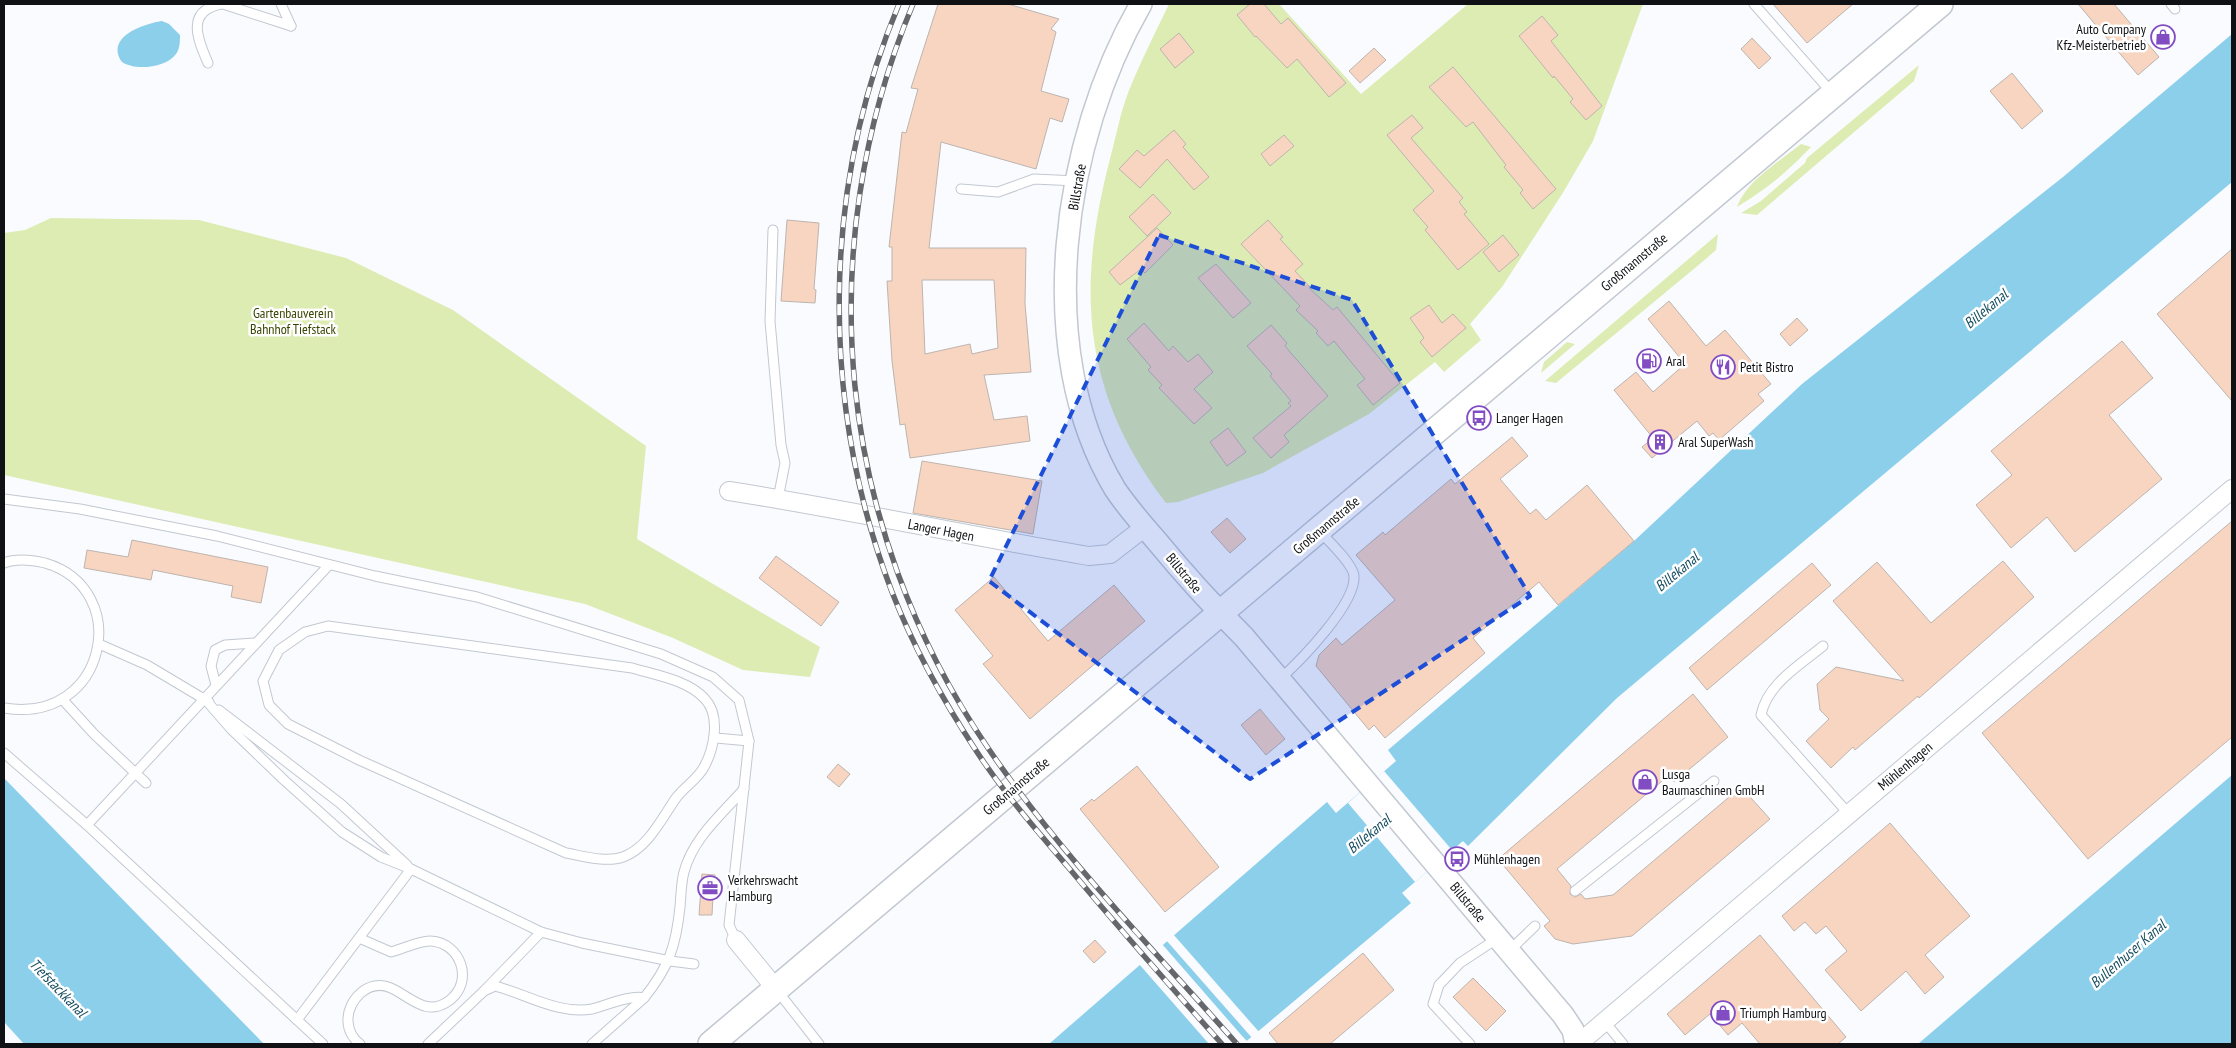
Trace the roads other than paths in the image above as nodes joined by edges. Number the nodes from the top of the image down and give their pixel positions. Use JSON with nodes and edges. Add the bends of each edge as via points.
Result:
{"nodes":[{"id":1,"x":222,"y":4,"type":"edge"},
{"id":2,"x":281,"y":4,"type":"edge"},
{"id":3,"x":1141,"y":4,"type":"edge"},
{"id":4,"x":1754,"y":4,"type":"edge"},
{"id":5,"x":1940,"y":4,"type":"edge"},
{"id":6,"x":208,"y":63,"type":"dead end"},
{"id":7,"x":1833,"y":94,"type":"junction"},
{"id":8,"x":1077,"y":181,"type":"junction"},
{"id":9,"x":961,"y":189,"type":"dead end"},
{"id":10,"x":773,"y":230,"type":"dead end"},
{"id":11,"x":2232,"y":489,"type":"edge"},
{"id":12,"x":729,"y":491,"type":"dead end"},
{"id":13,"x":4,"y":499,"type":"edge"},
{"id":14,"x":778,"y":499,"type":"junction"},
{"id":15,"x":1145,"y":527,"type":"junction"},
{"id":16,"x":1319,"y":530,"type":"junction"},
{"id":17,"x":4,"y":562,"type":"edge"},
{"id":18,"x":329,"y":565,"type":"junction"},
{"id":19,"x":1221,"y":614,"type":"junction"},
{"id":20,"x":255,"y":643,"type":"junction"},
{"id":21,"x":99,"y":644,"type":"junction"},
{"id":22,"x":1823,"y":646,"type":"dead end"},
{"id":23,"x":1279,"y":680,"type":"junction"},
{"id":24,"x":216,"y":685,"type":"junction"},
{"id":25,"x":204,"y":698,"type":"junction"},
{"id":26,"x":63,"y":700,"type":"junction"},
{"id":27,"x":4,"y":708,"type":"edge"},
{"id":28,"x":716,"y":738,"type":"junction"},
{"id":29,"x":749,"y":741,"type":"junction"},
{"id":30,"x":4,"y":753,"type":"edge"},
{"id":31,"x":135,"y":773,"type":"junction"},
{"id":32,"x":1714,"y":780,"type":"dead end"},
{"id":33,"x":146,"y":783,"type":"dead end"},
{"id":34,"x":744,"y":788,"type":"junction"},
{"id":35,"x":1848,"y":813,"type":"junction"},
{"id":36,"x":87,"y":825,"type":"junction"},
{"id":37,"x":411,"y":869,"type":"junction"},
{"id":38,"x":1575,"y":891,"type":"dead end"},
{"id":39,"x":1535,"y":926,"type":"dead end"},
{"id":40,"x":540,"y":932,"type":"junction"},
{"id":41,"x":359,"y":938,"type":"junction"},
{"id":42,"x":736,"y":940,"type":"joint"},
{"id":43,"x":1504,"y":944,"type":"junction"},
{"id":44,"x":670,"y":961,"type":"junction"},
{"id":45,"x":694,"y":964,"type":"dead end"},
{"id":46,"x":776,"y":989,"type":"junction"},
{"id":47,"x":484,"y":991,"type":"junction"},
{"id":48,"x":644,"y":998,"type":"junction"},
{"id":49,"x":297,"y":1020,"type":"junction"},
{"id":50,"x":1605,"y":1022,"type":"junction"},
{"id":51,"x":323,"y":1044,"type":"edge"},
{"id":52,"x":360,"y":1044,"type":"edge"},
{"id":53,"x":428,"y":1044,"type":"edge"},
{"id":54,"x":592,"y":1044,"type":"edge"},
{"id":55,"x":711,"y":1044,"type":"edge"},
{"id":56,"x":819,"y":1044,"type":"edge"},
{"id":57,"x":1470,"y":1044,"type":"edge"},
{"id":58,"x":1577,"y":1044,"type":"edge"},
{"id":59,"x":1623,"y":1044,"type":"edge"}],
"edges":[{"from":1,"to":2,"type":"lane","via":[[291,26]]},
{"from":1,"to":6,"type":"lane","via":[[211,6],[197,22],[199,41]]},
{"from":3,"to":8,"type":"street","name":"Billstraße","via":[[1105,81],[1088,132]]},
{"from":4,"to":7,"type":"lane"},
{"from":5,"to":7,"type":"main road","name":"Großmannstraße"},
{"from":7,"to":16,"type":"main road","name":"Großmannstraße"},
{"from":8,"to":9,"type":"lane","via":[[1034,179],[998,192]]},
{"from":8,"to":15,"type":"street","name":"Billstraße","via":[[1066,289],[1076,387],[1101,462],[1126,506]]},
{"from":10,"to":14,"type":"lane","via":[[770,321],[785,463]]},
{"from":11,"to":35,"type":"street","name":"Mühlenhagen"},
{"from":12,"to":14,"type":"street","name":"Langer Hagen"},
{"from":13,"to":18,"type":"lane","via":[[151,522]]},
{"from":14,"to":15,"type":"street","name":"Langer Hagen","via":[[1089,556],[1110,554]]},
{"from":15,"to":19,"type":"street","name":"Billstraße"},
{"from":16,"to":19,"type":"main road","name":"Großmannstraße"},
{"from":16,"to":23,"type":"lane","via":[[1351,567],[1354,577],[1349,594],[1332,623],[1303,659]]},
{"from":17,"to":21,"type":"lane","via":[[33,560],[56,566],[75,579],[90,598],[98,620]]},
{"from":18,"to":20,"type":"lane"},
{"from":18,"to":29,"type":"lane","via":[[478,598],[693,666],[713,677],[739,700]]},
{"from":19,"to":23,"type":"street","name":"Billstraße"},
{"from":19,"to":46,"type":"main road","name":"Großmannstraße"},
{"from":20,"to":24,"type":"lane"},
{"from":20,"to":24,"type":"lane","via":[[225,645],[215,650],[211,666]]},
{"from":21,"to":25,"type":"lane","via":[[147,665]]},
{"from":21,"to":26,"type":"lane","via":[[87,676]]},
{"from":22,"to":35,"type":"lane","via":[[1773,689],[1763,703],[1761,715]]},
{"from":23,"to":43,"type":"street","name":"Billstraße"},
{"from":24,"to":25,"type":"lane"},
{"from":25,"to":31,"type":"lane"},
{"from":25,"to":37,"type":"lane","via":[[341,804]]},
{"from":25,"to":37,"type":"lane","via":[[231,729],[342,832],[381,856]]},
{"from":26,"to":27,"type":"lane","via":[[43,708],[22,711]]},
{"from":26,"to":31,"type":"lane"},
{"from":28,"to":28,"type":"lane","via":[[714,719],[706,699],[684,684],[632,668],[328,626],[305,632],[279,650],[263,682],[268,705],[288,724],[359,760],[566,853],[588,857],[622,857],[647,840],[678,795],[704,768]]},
{"from":28,"to":29,"type":"lane"},
{"from":29,"to":34,"type":"lane"},
{"from":30,"to":36,"type":"lane"},
{"from":31,"to":33,"type":"lane"},
{"from":31,"to":36,"type":"lane"},
{"from":32,"to":38,"type":"lane"},
{"from":34,"to":42,"type":"lane","via":[[729,925]]},
{"from":34,"to":44,"type":"lane","via":[[703,832],[684,872],[678,934]]},
{"from":35,"to":50,"type":"street","name":"Mühlenhagen"},
{"from":36,"to":49,"type":"lane"},
{"from":37,"to":40,"type":"lane"},
{"from":37,"to":41,"type":"lane"},
{"from":39,"to":43,"type":"lane"},
{"from":40,"to":44,"type":"lane"},
{"from":40,"to":47,"type":"lane"},
{"from":41,"to":49,"type":"lane"},
{"from":41,"to":52,"type":"lane","via":[[391,952],[419,942],[446,945],[458,957],[463,977],[461,986],[449,1001],[432,1007],[415,1004],[390,988],[364,990],[355,998],[348,1015],[351,1034]]},
{"from":42,"to":46,"type":"street"},
{"from":43,"to":57,"type":"lane","via":[[1460,963],[1439,985],[1432,1004]]},
{"from":43,"to":58,"type":"street","name":"Billstraße","via":[[1563,1015]]},
{"from":44,"to":45,"type":"lane"},
{"from":44,"to":48,"type":"lane"},
{"from":46,"to":55,"type":"main road","name":"Großmannstraße"},
{"from":46,"to":56,"type":"lane"},
{"from":47,"to":48,"type":"lane","via":[[495,986],[562,1008],[590,1009]]},
{"from":47,"to":53,"type":"lane"},
{"from":48,"to":54,"type":"lane"},
{"from":49,"to":51,"type":"lane"},
{"from":50,"to":58,"type":"street","name":"Mühlenhagen"},
{"from":50,"to":59,"type":"lane"}]}
